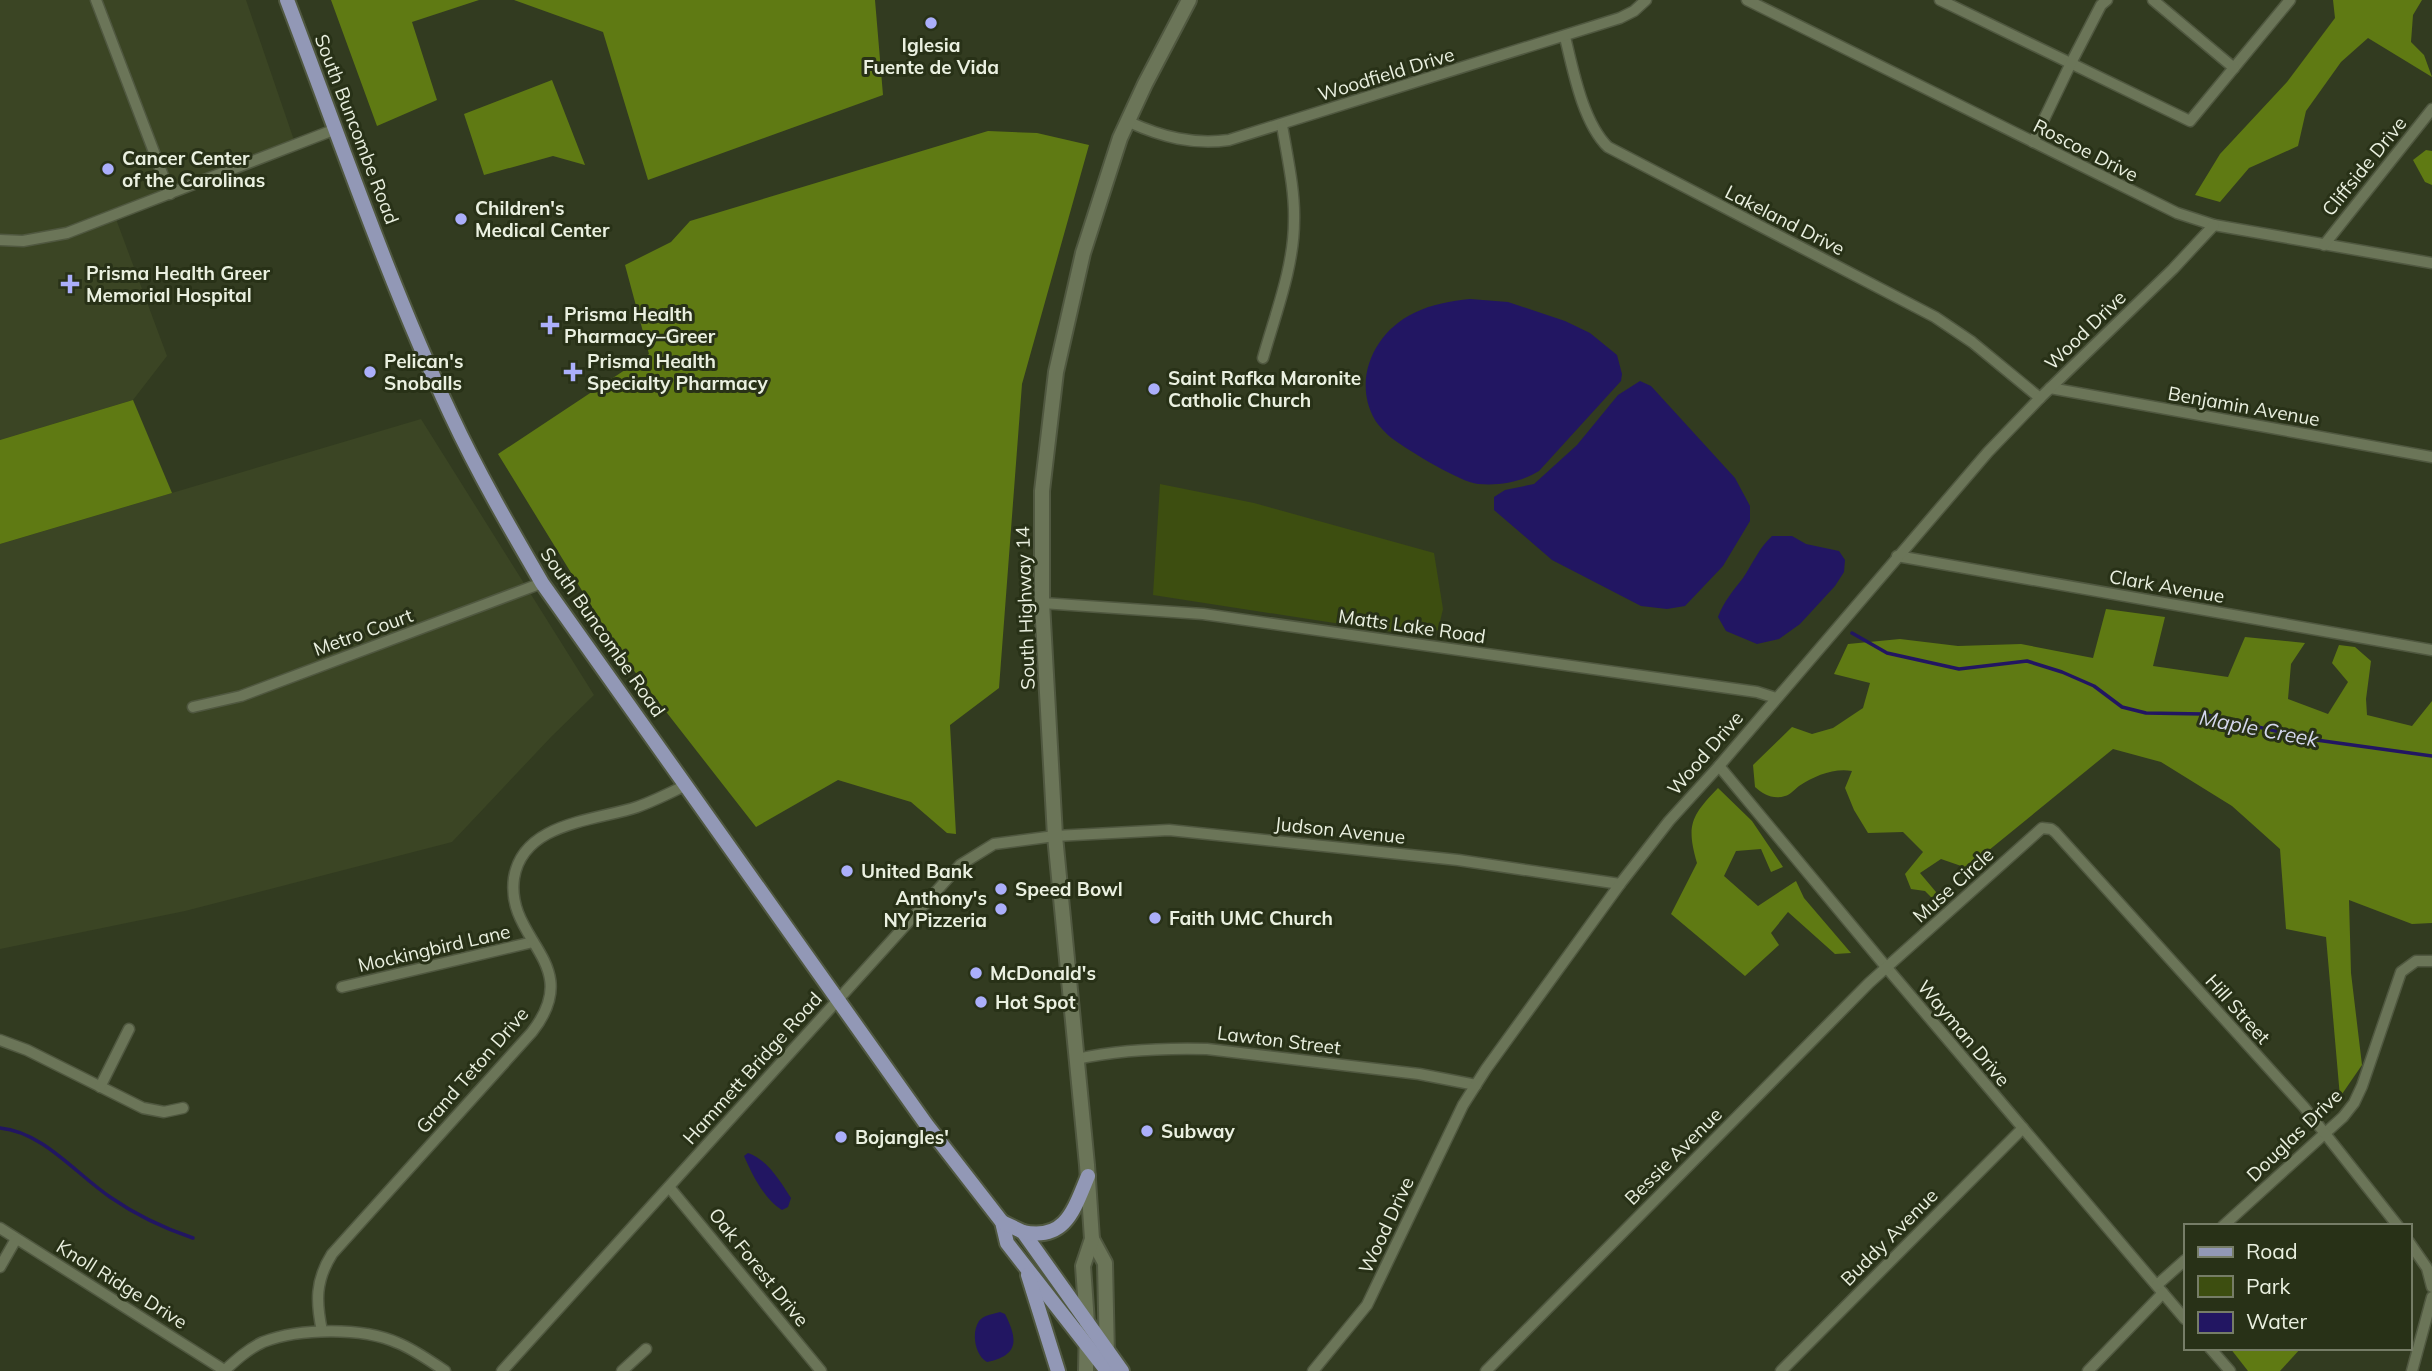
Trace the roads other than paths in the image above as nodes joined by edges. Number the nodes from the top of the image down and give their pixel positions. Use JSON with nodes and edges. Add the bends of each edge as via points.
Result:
{"nodes":[{"id":1,"x":96,"y":0,"type":"edge"},
{"id":2,"x":288,"y":0,"type":"edge"},
{"id":3,"x":1189,"y":0,"type":"edge"},
{"id":4,"x":1646,"y":0,"type":"edge"},
{"id":5,"x":1747,"y":0,"type":"edge"},
{"id":6,"x":1940,"y":0,"type":"edge"},
{"id":7,"x":2106,"y":0,"type":"edge"},
{"id":8,"x":2153,"y":0,"type":"edge"},
{"id":9,"x":2290,"y":0,"type":"edge"},
{"id":10,"x":1565,"y":37,"type":"junction"},
{"id":11,"x":2071,"y":63,"type":"junction"},
{"id":12,"x":2234,"y":68,"type":"junction"},
{"id":13,"x":2432,"y":110,"type":"edge"},
{"id":14,"x":1129,"y":122,"type":"junction"},
{"id":15,"x":1282,"y":125,"type":"junction"},
{"id":16,"x":336,"y":129,"type":"junction"},
{"id":17,"x":2033,"y":142,"type":"junction"},
{"id":18,"x":170,"y":194,"type":"junction"},
{"id":19,"x":2214,"y":225,"type":"junction"},
{"id":20,"x":0,"y":240,"type":"edge"},
{"id":21,"x":2324,"y":245,"type":"junction"},
{"id":22,"x":2432,"y":264,"type":"edge"},
{"id":23,"x":1263,"y":358,"type":"dead end"},
{"id":24,"x":2050,"y":388,"type":"junction"},
{"id":25,"x":2040,"y":398,"type":"junction"},
{"id":26,"x":2432,"y":457,"type":"edge"},
{"id":27,"x":1897,"y":556,"type":"junction"},
{"id":28,"x":542,"y":583,"type":"junction"},
{"id":29,"x":1042,"y":603,"type":"junction"},
{"id":30,"x":2432,"y":650,"type":"edge"},
{"id":31,"x":1776,"y":698,"type":"junction"},
{"id":32,"x":193,"y":707,"type":"dead end"},
{"id":33,"x":1719,"y":766,"type":"junction"},
{"id":34,"x":685,"y":785,"type":"junction"},
{"id":35,"x":2042,"y":828,"type":"joint"},
{"id":36,"x":1055,"y":836,"type":"junction"},
{"id":37,"x":1620,"y":884,"type":"junction"},
{"id":38,"x":533,"y":942,"type":"junction"},
{"id":39,"x":2432,"y":961,"type":"edge"},
{"id":40,"x":1886,"y":968,"type":"junction"},
{"id":41,"x":342,"y":987,"type":"dead end"},
{"id":42,"x":838,"y":1000,"type":"junction"},
{"id":43,"x":129,"y":1029,"type":"dead end"},
{"id":44,"x":0,"y":1041,"type":"edge"},
{"id":45,"x":1077,"y":1059,"type":"junction"},
{"id":46,"x":1476,"y":1085,"type":"junction"},
{"id":47,"x":100,"y":1087,"type":"junction"},
{"id":48,"x":183,"y":1108,"type":"dead end"},
{"id":49,"x":2023,"y":1128,"type":"junction"},
{"id":50,"x":2325,"y":1133,"type":"junction"},
{"id":51,"x":1088,"y":1176,"type":"junction"},
{"id":52,"x":669,"y":1187,"type":"junction"},
{"id":53,"x":1002,"y":1222,"type":"junction"},
{"id":54,"x":2225,"y":1224,"type":"edge"},
{"id":55,"x":2396,"y":1224,"type":"edge"},
{"id":56,"x":0,"y":1228,"type":"edge"},
{"id":57,"x":1023,"y":1232,"type":"junction"},
{"id":58,"x":16,"y":1239,"type":"junction"},
{"id":59,"x":1092,"y":1239,"type":"junction"},
{"id":60,"x":2411,"y":1245,"type":"edge"},
{"id":61,"x":2184,"y":1261,"type":"edge"},
{"id":62,"x":1025,"y":1266,"type":"junction"},
{"id":63,"x":0,"y":1267,"type":"edge"},
{"id":64,"x":2432,"y":1287,"type":"edge"},
{"id":65,"x":2160,"y":1289,"type":"junction"},
{"id":66,"x":2432,"y":1297,"type":"edge"},
{"id":67,"x":2184,"y":1318,"type":"edge"},
{"id":68,"x":1087,"y":1323,"type":"junction"},
{"id":69,"x":321,"y":1331,"type":"junction"},
{"id":70,"x":1086,"y":1344,"type":"junction"},
{"id":71,"x":646,"y":1349,"type":"dead end"},
{"id":72,"x":1107,"y":1350,"type":"junction"},
{"id":73,"x":2212,"y":1350,"type":"edge"},
{"id":74,"x":224,"y":1371,"type":"edge"},
{"id":75,"x":445,"y":1371,"type":"edge"},
{"id":76,"x":502,"y":1371,"type":"edge"},
{"id":77,"x":622,"y":1371,"type":"edge"},
{"id":78,"x":821,"y":1371,"type":"edge"},
{"id":79,"x":1058,"y":1371,"type":"edge"},
{"id":80,"x":1086,"y":1371,"type":"edge"},
{"id":81,"x":1107,"y":1371,"type":"edge"},
{"id":82,"x":1122,"y":1371,"type":"edge"},
{"id":83,"x":1313,"y":1371,"type":"edge"},
{"id":84,"x":1486,"y":1371,"type":"edge"},
{"id":85,"x":1781,"y":1371,"type":"edge"},
{"id":86,"x":2088,"y":1371,"type":"edge"},
{"id":87,"x":2230,"y":1371,"type":"edge"},
{"id":88,"x":2412,"y":1371,"type":"edge"}],
"edges":[{"from":1,"to":18,"type":"street"},
{"from":2,"to":16,"type":"main road","name":"South Buncombe Road"},
{"from":3,"to":14,"type":"main road","name":"South Highway 14"},
{"from":4,"to":10,"type":"street","name":"Woodfield Drive","via":[[1620,18]]},
{"from":5,"to":17,"type":"street","name":"Roscoe Drive"},
{"from":6,"to":11,"type":"street"},
{"from":7,"to":11,"type":"street"},
{"from":8,"to":12,"type":"street"},
{"from":9,"to":12,"type":"street"},
{"from":10,"to":15,"type":"street","name":"Woodfield Drive"},
{"from":10,"to":25,"type":"street","name":"Lakeland Drive","via":[[1590,120],[1608,146],[1935,317]]},
{"from":11,"to":12,"type":"street","via":[[2190,121]]},
{"from":11,"to":17,"type":"street"},
{"from":13,"to":21,"type":"street","name":"Cliffside Drive"},
{"from":14,"to":15,"type":"street","name":"Woodfield Drive","via":[[1168,137],[1199,142],[1229,140]]},
{"from":14,"to":29,"type":"main road","name":"South Highway 14","via":[[1083,253],[1056,372],[1042,491]]},
{"from":15,"to":23,"type":"street","via":[[1294,206],[1293,237]]},
{"from":16,"to":18,"type":"street"},
{"from":16,"to":28,"type":"main road","name":"South Buncombe Road","via":[[448,409]]},
{"from":17,"to":19,"type":"street","name":"Roscoe Drive","via":[[2152,202]]},
{"from":18,"to":20,"type":"street","via":[[67,233]]},
{"from":19,"to":21,"type":"street","name":"Roscoe Drive"},
{"from":19,"to":24,"type":"street","name":"Wood Drive"},
{"from":21,"to":22,"type":"street","name":"Roscoe Drive"},
{"from":24,"to":25,"type":"street","name":"Wood Drive"},
{"from":24,"to":26,"type":"street","name":"Benjamin Avenue"},
{"from":25,"to":27,"type":"street","name":"Wood Drive"},
{"from":27,"to":30,"type":"street","name":"Clark Avenue"},
{"from":27,"to":31,"type":"street","name":"Wood Drive"},
{"from":28,"to":32,"type":"street","name":"Metro Court","via":[[241,696]]},
{"from":28,"to":34,"type":"main road","name":"South Buncombe Road"},
{"from":29,"to":31,"type":"street","name":"Matts Lake Road","via":[[1203,614]]},
{"from":29,"to":36,"type":"main road","name":"South Highway 14"},
{"from":31,"to":33,"type":"street","name":"Wood Drive"},
{"from":33,"to":37,"type":"street","name":"Wood Drive"},
{"from":33,"to":40,"type":"street","name":"Wayman Drive"},
{"from":34,"to":38,"type":"street","name":"Grand Teton Drive","via":[[638,806],[563,826],[533,845],[518,866],[514,888],[517,908]]},
{"from":34,"to":42,"type":"main road","name":"South Buncombe Road"},
{"from":35,"to":40,"type":"street","name":"Muse Circle"},
{"from":35,"to":50,"type":"street","name":"Hill Street","via":[[2055,832]]},
{"from":36,"to":37,"type":"street","name":"Judson Avenue","via":[[1195,832],[1458,860]]},
{"from":36,"to":42,"type":"street","name":"Hammett Bridge Road","via":[[994,844],[960,865]]},
{"from":36,"to":45,"type":"main road","name":"South Highway 14"},
{"from":37,"to":46,"type":"street","name":"Wood Drive"},
{"from":38,"to":41,"type":"street","name":"Mockingbird Lane"},
{"from":38,"to":69,"type":"street","name":"Grand Teton Drive","via":[[551,978],[542,1017],[332,1254],[318,1283]]},
{"from":39,"to":50,"type":"street","name":"Douglas Drive","via":[[2416,961],[2401,972],[2358,1097]]},
{"from":40,"to":49,"type":"street","name":"Wayman Drive"},
{"from":40,"to":84,"type":"street","name":"Bessie Avenue"},
{"from":42,"to":52,"type":"street","name":"Hammett Bridge Road"},
{"from":42,"to":53,"type":"main road","name":"South Buncombe Road"},
{"from":43,"to":47,"type":"street"},
{"from":44,"to":47,"type":"street"},
{"from":45,"to":46,"type":"street","name":"Lawton Street","via":[[1207,1049]]},
{"from":45,"to":51,"type":"main road","name":"South Highway 14"},
{"from":46,"to":83,"type":"street","name":"Wood Drive","via":[[1448,1133],[1367,1305]]},
{"from":47,"to":48,"type":"street","via":[[143,1108],[164,1112]]},
{"from":49,"to":65,"type":"street","name":"Wayman Drive"},
{"from":49,"to":85,"type":"street","name":"Buddy Avenue"},
{"from":50,"to":54,"type":"street","name":"Douglas Drive"},
{"from":50,"to":55,"type":"street","name":"Hill Street"},
{"from":51,"to":57,"type":"main road","via":[[1062,1225],[1043,1234]]},
{"from":51,"to":59,"type":"main road","name":"South Highway 14"},
{"from":52,"to":76,"type":"street","name":"Hammett Bridge Road"},
{"from":52,"to":78,"type":"street","name":"Oak Forest Drive"},
{"from":53,"to":57,"type":"main road","name":"South Buncombe Road"},
{"from":53,"to":62,"type":"main road","name":"South Buncombe Road","via":[[1007,1243]]},
{"from":56,"to":58,"type":"street","name":"Knoll Ridge Drive"},
{"from":57,"to":68,"type":"main road","name":"South Buncombe Road"},
{"from":58,"to":63,"type":"street"},
{"from":58,"to":74,"type":"street","name":"Knoll Ridge Drive"},
{"from":59,"to":68,"type":"main road","name":"South Highway 14","via":[[1083,1266]]},
{"from":59,"to":72,"type":"main road","name":"South Highway 14","via":[[1105,1264]]},
{"from":60,"to":64,"type":"street","via":[[2427,1268]]},
{"from":61,"to":65,"type":"street"},
{"from":62,"to":70,"type":"main road","name":"South Buncombe Road"},
{"from":62,"to":79,"type":"main road"},
{"from":65,"to":67,"type":"street","name":"Wayman Drive"},
{"from":65,"to":86,"type":"street"},
{"from":66,"to":88,"type":"street"},
{"from":68,"to":70,"type":"main road","name":"South Highway 14"},
{"from":68,"to":72,"type":"main road","name":"South Buncombe Road"},
{"from":69,"to":74,"type":"street","via":[[263,1343]]},
{"from":69,"to":75,"type":"street","via":[[381,1337]]},
{"from":70,"to":80,"type":"main road","name":"South Highway 14"},
{"from":70,"to":81,"type":"main road","name":"South Buncombe Road"},
{"from":71,"to":77,"type":"street"},
{"from":72,"to":81,"type":"main road","name":"South Highway 14"},
{"from":72,"to":82,"type":"main road","name":"South Buncombe Road"},
{"from":73,"to":87,"type":"street"}]}
